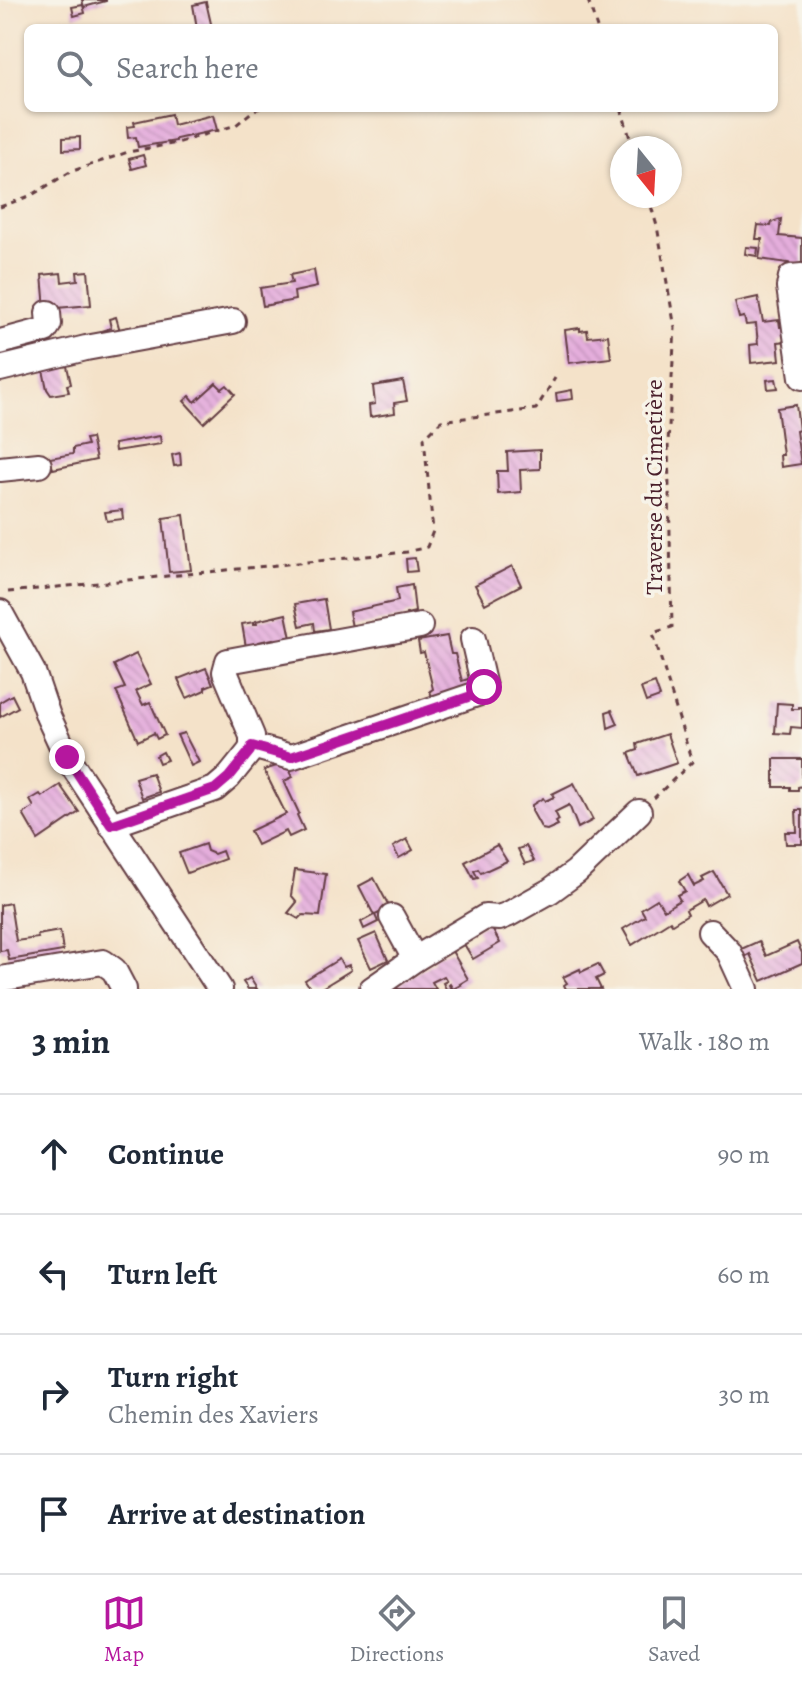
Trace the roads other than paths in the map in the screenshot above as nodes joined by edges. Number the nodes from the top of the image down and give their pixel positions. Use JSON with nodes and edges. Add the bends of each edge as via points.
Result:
{"nodes":[{"id":1,"x":802,"y":276,"type":"edge"},
{"id":2,"x":48,"y":313,"type":"dead end"},
{"id":3,"x":233,"y":321,"type":"dead end"},
{"id":4,"x":0,"y":342,"type":"edge"},
{"id":5,"x":0,"y":369,"type":"edge"},
{"id":6,"x":802,"y":377,"type":"edge"},
{"id":7,"x":39,"y":465,"type":"dead end"},
{"id":8,"x":0,"y":469,"type":"edge"},
{"id":9,"x":0,"y":612,"type":"edge"},
{"id":10,"x":420,"y":626,"type":"dead end"},
{"id":11,"x":473,"y":639,"type":"dead end"},
{"id":12,"x":252,"y":746,"type":"junction"},
{"id":13,"x":639,"y":812,"type":"road end"},
{"id":14,"x":111,"y":825,"type":"junction"},
{"id":15,"x":392,"y":917,"type":"dead end"},
{"id":16,"x":710,"y":932,"type":"dead end"},
{"id":17,"x":415,"y":959,"type":"junction"},
{"id":18,"x":0,"y":979,"type":"edge"},
{"id":19,"x":124,"y":989,"type":"edge"},
{"id":20,"x":220,"y":989,"type":"edge"},
{"id":21,"x":372,"y":989,"type":"edge"},
{"id":22,"x":746,"y":989,"type":"edge"}],
"edges":[{"from":1,"to":6,"type":"street","via":[[791,277],[789,287]]},
{"from":2,"to":4,"type":"street","via":[[45,330]]},
{"from":3,"to":5,"type":"street"},
{"from":7,"to":8,"type":"street"},
{"from":9,"to":14,"type":"street","via":[[33,672],[67,757]]},
{"from":10,"to":12,"type":"street","via":[[228,661],[225,672]]},
{"from":11,"to":12,"type":"street","via":[[484,687],[480,693],[291,757]]},
{"from":12,"to":14,"type":"street","via":[[215,789]]},
{"from":13,"to":17,"type":"street","via":[[550,891],[499,918],[485,917]]},
{"from":14,"to":20,"type":"street"},
{"from":15,"to":17,"type":"street"},
{"from":16,"to":22,"type":"street","via":[[729,952]]},
{"from":17,"to":21,"type":"street"},
{"from":18,"to":19,"type":"street","via":[[103,962]]}]}
